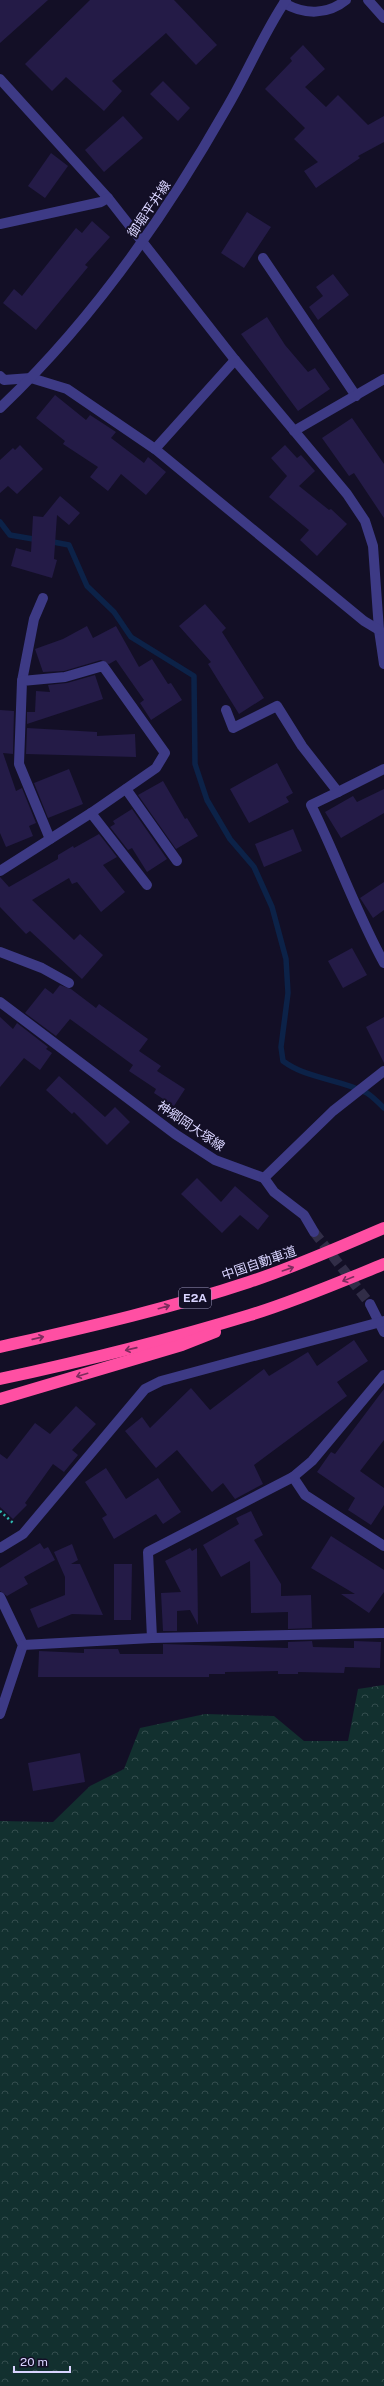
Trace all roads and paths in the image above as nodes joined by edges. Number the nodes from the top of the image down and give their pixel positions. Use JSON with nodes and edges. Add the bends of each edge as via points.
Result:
{"nodes":[{"id":1,"x":346,"y":0,"type":"edge"},
{"id":2,"x":368,"y":0,"type":"edge"},
{"id":3,"x":285,"y":1,"type":"edge"},
{"id":4,"x":384,"y":18,"type":"edge"},
{"id":5,"x":0,"y":79,"type":"edge"},
{"id":6,"x":108,"y":198,"type":"junction"},
{"id":7,"x":0,"y":224,"type":"edge"},
{"id":8,"x":142,"y":243,"type":"junction"},
{"id":9,"x":263,"y":258,"type":"dead end"},
{"id":10,"x":235,"y":360,"type":"junction"},
{"id":11,"x":0,"y":376,"type":"edge"},
{"id":12,"x":31,"y":378,"type":"junction"},
{"id":13,"x":384,"y":379,"type":"edge"},
{"id":14,"x":356,"y":396,"type":"junction"},
{"id":15,"x":0,"y":408,"type":"edge"},
{"id":16,"x":294,"y":431,"type":"junction"},
{"id":17,"x":155,"y":449,"type":"junction"},
{"id":18,"x":43,"y":598,"type":"dead end"},
{"id":19,"x":379,"y":630,"type":"junction"},
{"id":20,"x":384,"y":664,"type":"edge"},
{"id":21,"x":22,"y":681,"type":"junction"},
{"id":22,"x":226,"y":710,"type":"dead end"},
{"id":23,"x":384,"y":769,"type":"edge"},
{"id":24,"x":126,"y":789,"type":"junction"},
{"id":25,"x":338,"y":792,"type":"junction"},
{"id":26,"x":91,"y":813,"type":"junction"},
{"id":27,"x":50,"y":839,"type":"junction"},
{"id":28,"x":177,"y":861,"type":"dead end"},
{"id":29,"x":0,"y":871,"type":"edge"},
{"id":30,"x":147,"y":885,"type":"dead end"},
{"id":31,"x":0,"y":952,"type":"edge"},
{"id":32,"x":384,"y":963,"type":"edge"},
{"id":33,"x":69,"y":984,"type":"dead end"},
{"id":34,"x":0,"y":1002,"type":"edge"},
{"id":35,"x":384,"y":1071,"type":"edge"},
{"id":36,"x":264,"y":1178,"type":"junction"},
{"id":37,"x":384,"y":1228,"type":"edge"},
{"id":38,"x":314,"y":1232,"type":"tunnel mouth"},
{"id":39,"x":384,"y":1264,"type":"edge"},
{"id":40,"x":304,"y":1297,"type":"junction"},
{"id":41,"x":370,"y":1304,"type":"tunnel mouth"},
{"id":42,"x":382,"y":1322,"type":"edge"},
{"id":43,"x":384,"y":1332,"type":"edge"},
{"id":44,"x":0,"y":1347,"type":"edge"},
{"id":45,"x":384,"y":1375,"type":"edge"},
{"id":46,"x":0,"y":1379,"type":"edge"},
{"id":47,"x":0,"y":1399,"type":"edge"},
{"id":48,"x":293,"y":1477,"type":"junction"},
{"id":49,"x":384,"y":1546,"type":"edge"},
{"id":50,"x":0,"y":1548,"type":"edge"},
{"id":51,"x":0,"y":1597,"type":"edge"},
{"id":52,"x":384,"y":1633,"type":"edge"},
{"id":53,"x":152,"y":1638,"type":"junction"},
{"id":54,"x":23,"y":1644,"type":"junction"},
{"id":55,"x":0,"y":1714,"type":"edge"}],
"edges":[{"from":1,"to":3,"type":"street","via":[[322,12],[295,9]]},
{"from":2,"to":4,"type":"street"},
{"from":3,"to":8,"type":"street","name":"御堀平井線","via":[[227,109]]},
{"from":5,"to":6,"type":"street"},
{"from":6,"to":7,"type":"street","via":[[101,202]]},
{"from":6,"to":8,"type":"street"},
{"from":8,"to":10,"type":"street"},
{"from":8,"to":12,"type":"street","name":"御堀平井線","via":[[84,319]]},
{"from":9,"to":14,"type":"street"},
{"from":10,"to":16,"type":"street"},
{"from":10,"to":17,"type":"street"},
{"from":11,"to":12,"type":"street","via":[[4,380]]},
{"from":12,"to":15,"type":"street","name":"御堀平井線"},
{"from":12,"to":17,"type":"street","via":[[67,388]]},
{"from":13,"to":14,"type":"street"},
{"from":14,"to":16,"type":"street"},
{"from":16,"to":19,"type":"street","via":[[347,494],[365,521],[373,546]]},
{"from":17,"to":19,"type":"street","via":[[364,622]]},
{"from":18,"to":21,"type":"street","via":[[34,619]]},
{"from":19,"to":20,"type":"street"},
{"from":21,"to":24,"type":"street","via":[[65,677],[102,666],[165,753],[156,768]]},
{"from":21,"to":27,"type":"street","via":[[19,764]]},
{"from":22,"to":25,"type":"street","via":[[233,728],[277,706],[302,746]]},
{"from":23,"to":25,"type":"street"},
{"from":24,"to":26,"type":"street"},
{"from":24,"to":28,"type":"street"},
{"from":25,"to":32,"type":"street","via":[[311,805],[335,853],[365,927]]},
{"from":26,"to":27,"type":"street"},
{"from":26,"to":30,"type":"street"},
{"from":27,"to":29,"type":"street"},
{"from":31,"to":33,"type":"street","via":[[42,968]]},
{"from":34,"to":36,"type":"street","name":"神郷岡大塚線","via":[[215,1160]]},
{"from":35,"to":36,"type":"street","via":[[333,1111]]},
{"from":36,"to":38,"type":"street","via":[[274,1192],[304,1215]]},
{"from":44,"to":37,"type":"highway","name":"中国自動車道","number":"E2A","one_way":true,"via":[[118,1320],[248,1283],[301,1264]]},
{"from":39,"to":40,"type":"highway","number":"E2A","one_way":true},
{"from":40,"to":46,"type":"highway","number":"E2A","one_way":true,"via":[[139,1347]]},
{"from":40,"to":47,"type":"highway","one_way":true,"via":[[182,1346]]},
{"from":41,"to":42,"type":"street"},
{"from":42,"to":43,"type":"street"},
{"from":42,"to":50,"type":"street","via":[[161,1381],[145,1389],[23,1534]]},
{"from":45,"to":48,"type":"street","via":[[312,1461]]},
{"from":48,"to":49,"type":"street","via":[[305,1495]]},
{"from":48,"to":53,"type":"street","via":[[148,1552]]},
{"from":51,"to":54,"type":"street"},
{"from":52,"to":53,"type":"street"},
{"from":53,"to":54,"type":"street"},
{"from":54,"to":55,"type":"street"}]}
